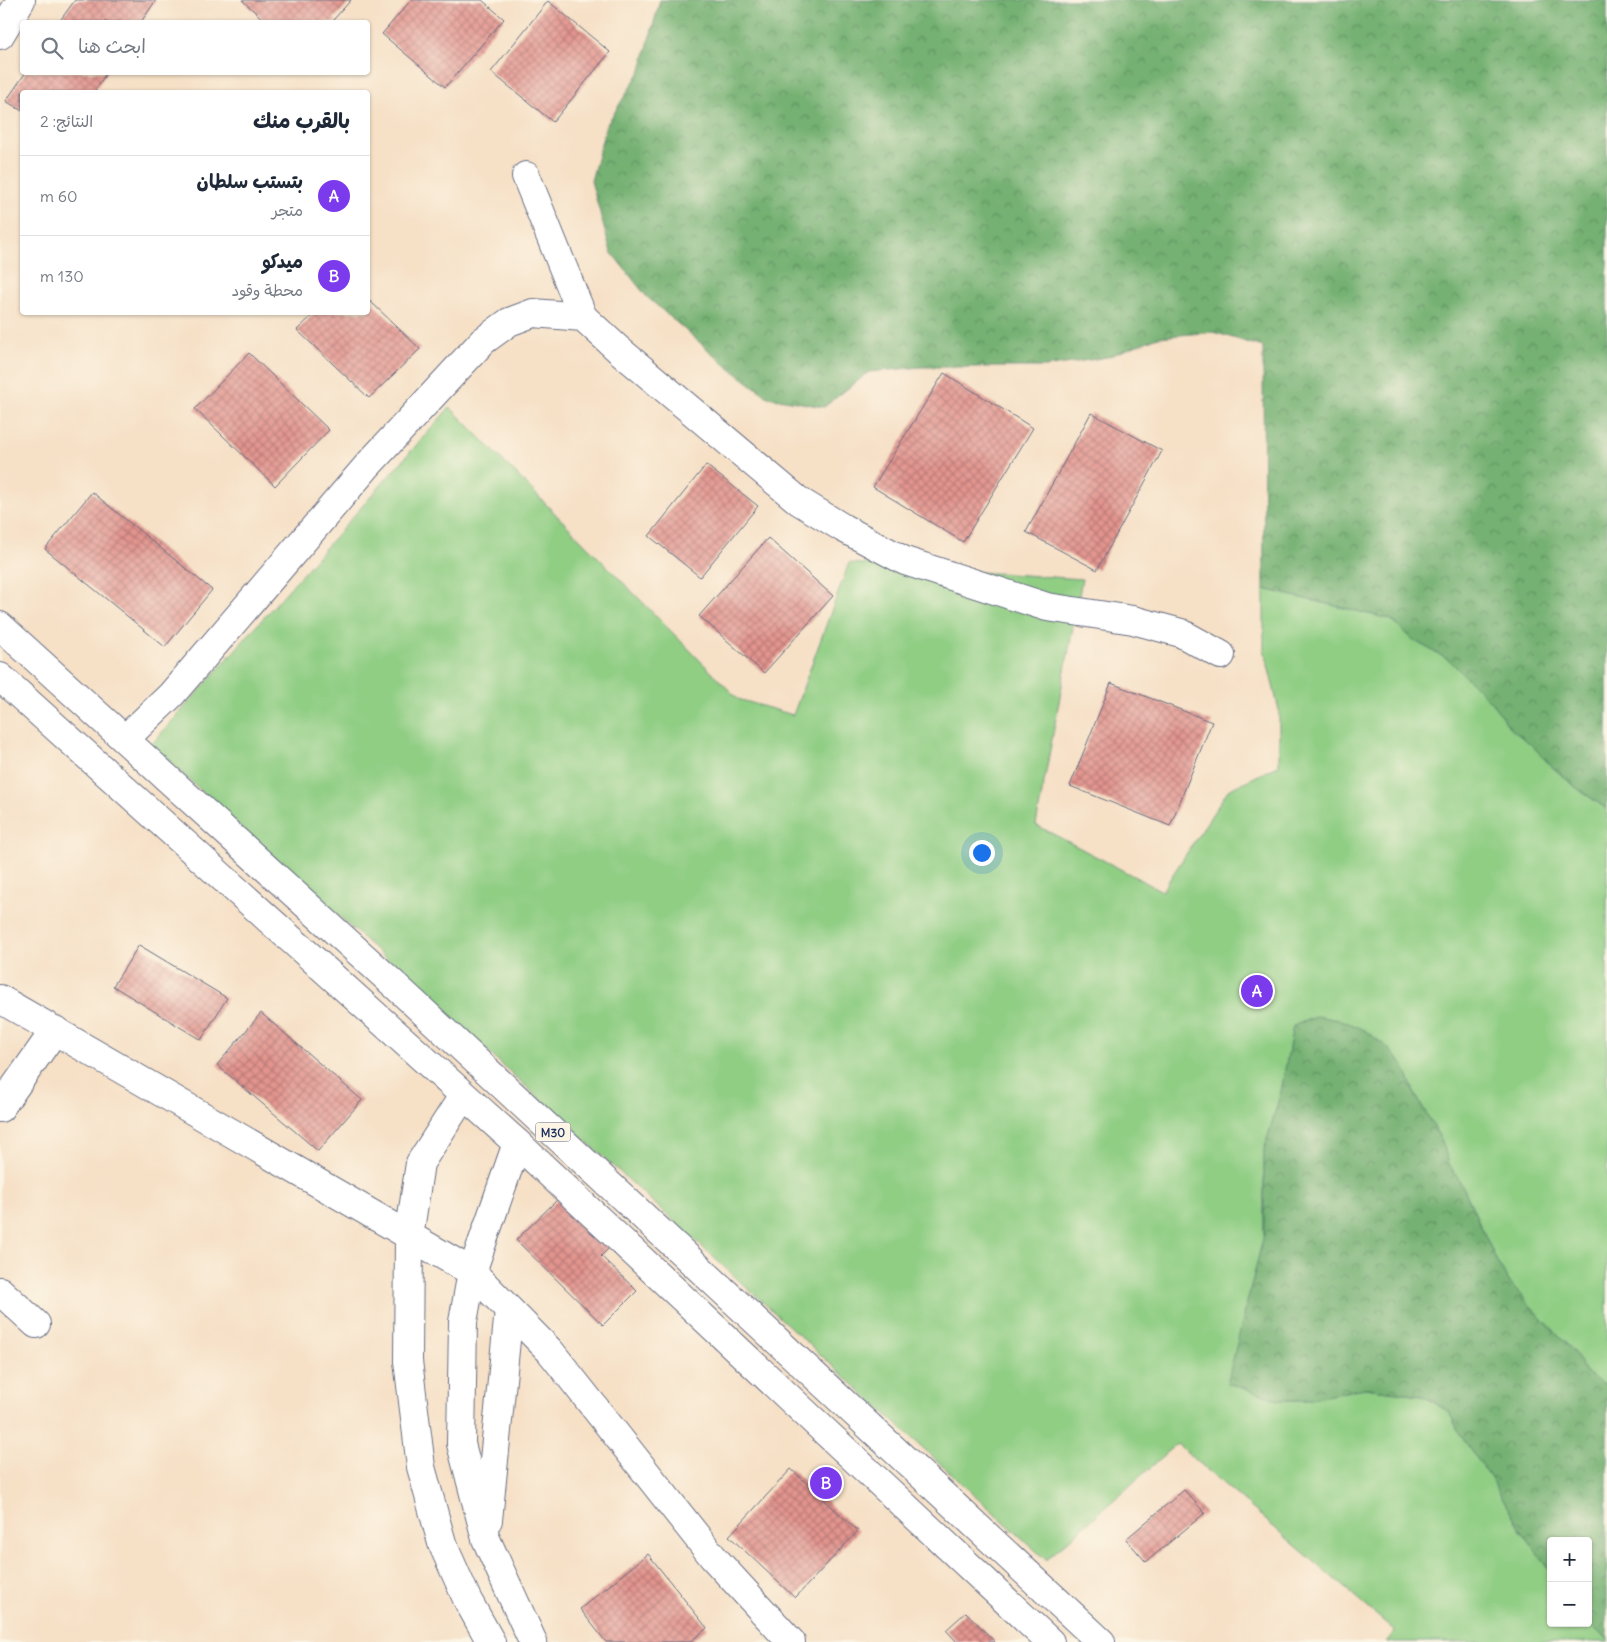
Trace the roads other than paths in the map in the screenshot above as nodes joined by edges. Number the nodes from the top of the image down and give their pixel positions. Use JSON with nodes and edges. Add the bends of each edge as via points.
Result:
{"nodes":[{"id":1,"x":21,"y":0,"type":"edge"},
{"id":2,"x":0,"y":35,"type":"edge"},
{"id":3,"x":526,"y":176,"type":"dead end"},
{"id":4,"x":583,"y":317,"type":"junction"},
{"id":5,"x":0,"y":626,"type":"edge"},
{"id":6,"x":1221,"y":655,"type":"dead end"},
{"id":7,"x":0,"y":677,"type":"edge"},
{"id":8,"x":126,"y":738,"type":"junction"},
{"id":9,"x":0,"y":999,"type":"edge"},
{"id":10,"x":55,"y":1030,"type":"junction"},
{"id":11,"x":463,"y":1096,"type":"junction"},
{"id":12,"x":0,"y":1108,"type":"edge"},
{"id":13,"x":517,"y":1143,"type":"junction"},
{"id":14,"x":410,"y":1236,"type":"junction"},
{"id":15,"x":472,"y":1272,"type":"junction"},
{"id":16,"x":0,"y":1291,"type":"edge"},
{"id":17,"x":509,"y":1310,"type":"junction"},
{"id":18,"x":36,"y":1324,"type":"dead end"},
{"id":19,"x":486,"y":1539,"type":"junction"},
{"id":20,"x":491,"y":1642,"type":"edge"},
{"id":21,"x":533,"y":1642,"type":"edge"},
{"id":22,"x":791,"y":1642,"type":"edge"},
{"id":23,"x":1050,"y":1642,"type":"edge"},
{"id":24,"x":1101,"y":1642,"type":"edge"}],
"edges":[{"from":1,"to":2,"type":"main road"},
{"from":3,"to":4,"type":"main road"},
{"from":4,"to":6,"type":"main road","via":[[799,501],[843,528],[905,560],[985,588],[1047,607],[1132,620],[1171,631]]},
{"from":4,"to":8,"type":"main road","via":[[532,313],[509,322],[483,341],[368,465],[170,695]]},
{"from":5,"to":8,"type":"main road","number":"M30"},
{"from":7,"to":11,"type":"main road","number":"M30"},
{"from":8,"to":24,"type":"main road","number":"M30"},
{"from":9,"to":10,"type":"main road"},
{"from":10,"to":12,"type":"main road"},
{"from":10,"to":14,"type":"main road"},
{"from":11,"to":13,"type":"main road","number":"M30"},
{"from":11,"to":14,"type":"main road","via":[[420,1163]]},
{"from":13,"to":15,"type":"main road"},
{"from":13,"to":23,"type":"main road","number":"M30"},
{"from":14,"to":15,"type":"main road"},
{"from":14,"to":20,"type":"main road","via":[[408,1361],[421,1467],[442,1543],[466,1599]]},
{"from":15,"to":17,"type":"main road"},
{"from":15,"to":19,"type":"main road","via":[[463,1322],[461,1444]]},
{"from":16,"to":18,"type":"main road"},
{"from":17,"to":19,"type":"main road"},
{"from":17,"to":22,"type":"main road","via":[[550,1351],[713,1557]]},
{"from":19,"to":21,"type":"main road"}]}
